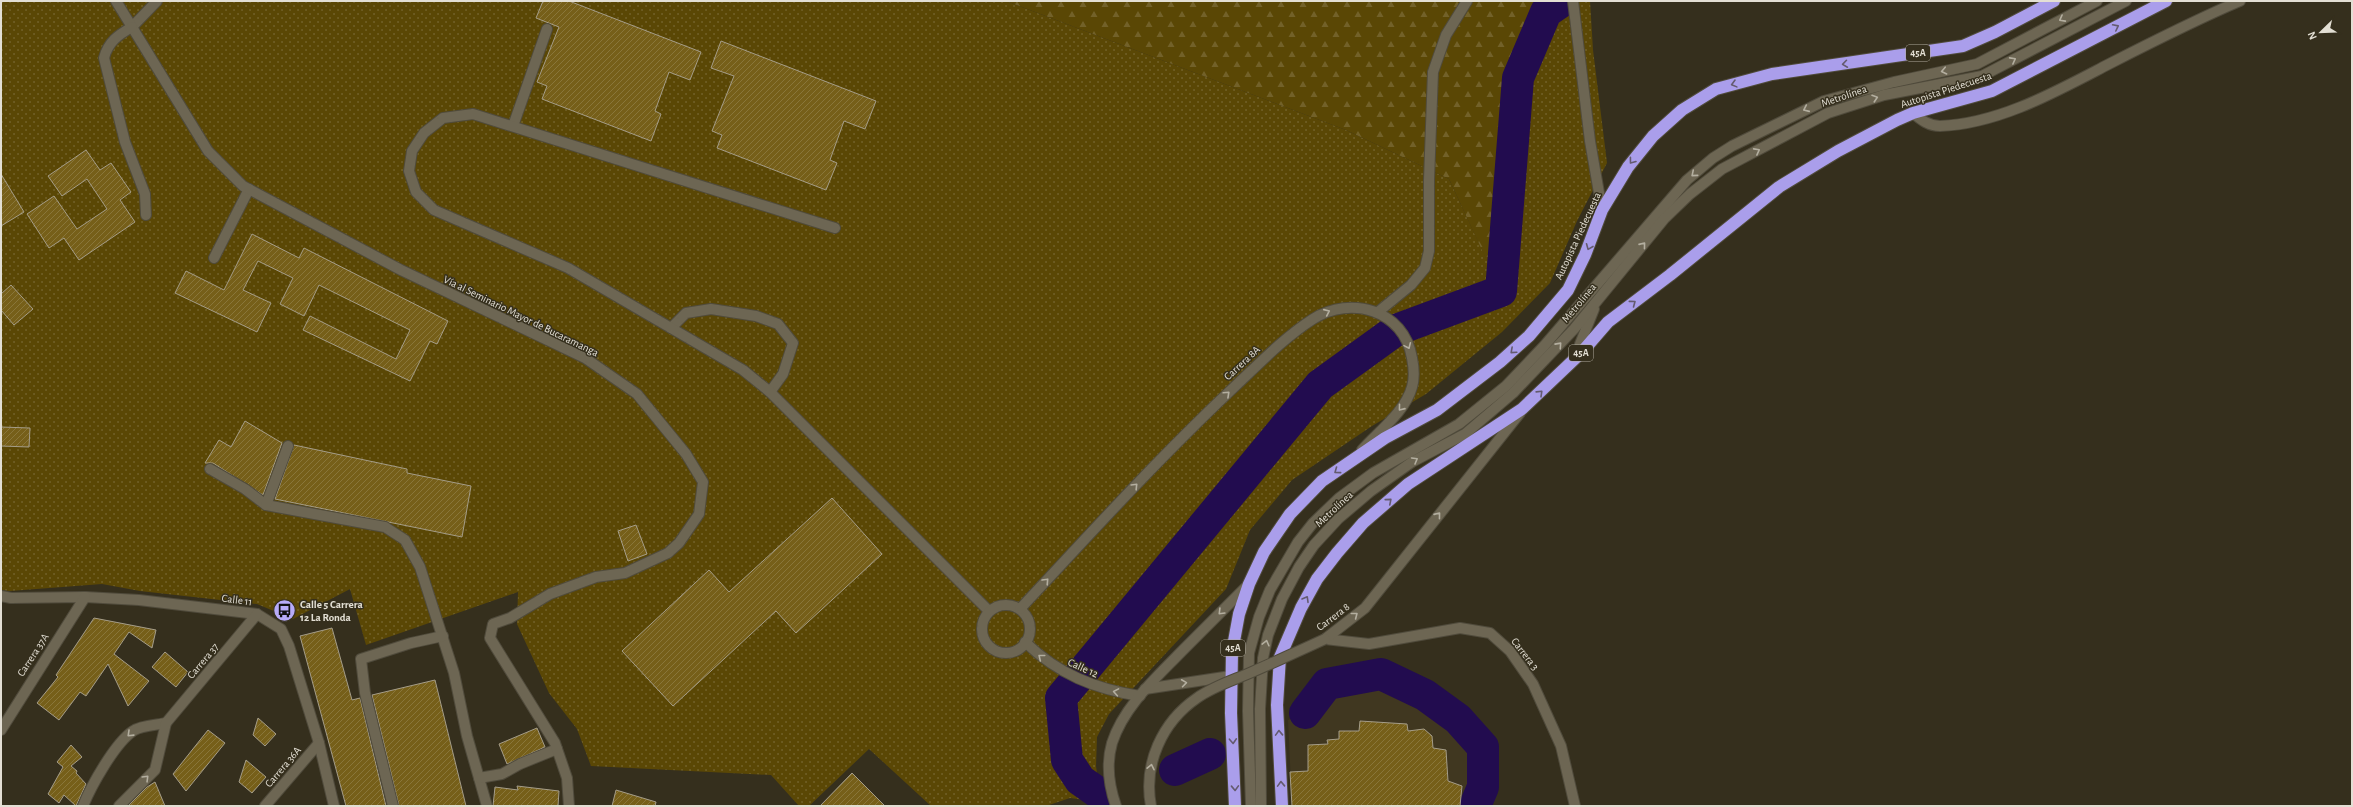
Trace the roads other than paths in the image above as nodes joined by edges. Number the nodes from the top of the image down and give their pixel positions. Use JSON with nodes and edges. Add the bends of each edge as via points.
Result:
{"nodes":[{"id":1,"x":116,"y":1,"type":"edge"},
{"id":2,"x":157,"y":1,"type":"edge"},
{"id":3,"x":1466,"y":1,"type":"edge"},
{"id":4,"x":1573,"y":1,"type":"edge"},
{"id":5,"x":2054,"y":1,"type":"edge"},
{"id":6,"x":2097,"y":1,"type":"edge"},
{"id":7,"x":2126,"y":1,"type":"edge"},
{"id":8,"x":2166,"y":1,"type":"edge"},
{"id":9,"x":2240,"y":1,"type":"edge"},
{"id":10,"x":132,"y":27,"type":"junction"},
{"id":11,"x":547,"y":30,"type":"dead end"},
{"id":12,"x":1913,"y":113,"type":"junction"},
{"id":13,"x":513,"y":126,"type":"junction"},
{"id":14,"x":249,"y":190,"type":"junction"},
{"id":15,"x":1602,"y":210,"type":"junction"},
{"id":16,"x":146,"y":215,"type":"dead end"},
{"id":17,"x":835,"y":228,"type":"dead end"},
{"id":18,"x":214,"y":258,"type":"dead end"},
{"id":19,"x":1598,"y":300,"type":"junction"},
{"id":20,"x":1378,"y":312,"type":"junction"},
{"id":21,"x":671,"y":328,"type":"junction"},
{"id":22,"x":1582,"y":352,"type":"junction"},
{"id":23,"x":770,"y":392,"type":"junction"},
{"id":24,"x":1522,"y":410,"type":"junction"},
{"id":25,"x":288,"y":446,"type":"dead end"},
{"id":26,"x":1355,"y":458,"type":"junction"},
{"id":27,"x":210,"y":469,"type":"dead end"},
{"id":28,"x":266,"y":505,"type":"junction"},
{"id":29,"x":1249,"y":584,"type":"junction"},
{"id":30,"x":1,"y":596,"type":"edge"},
{"id":31,"x":85,"y":597,"type":"junction"},
{"id":32,"x":1020,"y":609,"type":"junction"},
{"id":33,"x":989,"y":611,"type":"junction"},
{"id":34,"x":257,"y":614,"type":"junction"},
{"id":35,"x":443,"y":636,"type":"junction"},
{"id":36,"x":1325,"y":639,"type":"junction"},
{"id":37,"x":1025,"y":642,"type":"junction"},
{"id":38,"x":1231,"y":676,"type":"junction"},
{"id":39,"x":1140,"y":696,"type":"junction"},
{"id":40,"x":166,"y":723,"type":"junction"},
{"id":41,"x":1,"y":728,"type":"edge"},
{"id":42,"x":319,"y":743,"type":"junction"},
{"id":43,"x":557,"y":749,"type":"junction"},
{"id":44,"x":1254,"y":763,"type":"junction"},
{"id":45,"x":479,"y":778,"type":"junction"},
{"id":46,"x":83,"y":806,"type":"edge"},
{"id":47,"x":119,"y":806,"type":"edge"},
{"id":48,"x":266,"y":806,"type":"edge"},
{"id":49,"x":334,"y":806,"type":"edge"},
{"id":50,"x":393,"y":806,"type":"edge"},
{"id":51,"x":487,"y":806,"type":"edge"},
{"id":52,"x":569,"y":806,"type":"edge"},
{"id":53,"x":1116,"y":806,"type":"edge"},
{"id":54,"x":1151,"y":806,"type":"edge"},
{"id":55,"x":1236,"y":806,"type":"edge"},
{"id":56,"x":1251,"y":806,"type":"edge"},
{"id":57,"x":1261,"y":806,"type":"edge"},
{"id":58,"x":1282,"y":806,"type":"edge"},
{"id":59,"x":1575,"y":806,"type":"edge"}],
"edges":[{"from":1,"to":10,"type":"street","name":"Vía al Seminario Mayor de Bucaramanga"},
{"from":2,"to":10,"type":"street"},
{"from":3,"to":20,"type":"street","via":[[1446,35],[1433,72],[1428,180],[1429,251],[1425,268],[1411,285]]},
{"from":4,"to":15,"type":"street","via":[[1590,141]]},
{"from":5,"to":15,"type":"highway","name":"Autopista Piedecuesta","number":"45A","one_way":true,"via":[[1962,46],[1772,74],[1716,89],[1682,110],[1653,136],[1628,167]]},
{"from":6,"to":44,"type":"street","name":"Metrolínea","one_way":true,"via":[[1977,64],[1894,82],[1824,101],[1759,132],[1713,158],[1687,180],[1544,346],[1506,386],[1459,424],[1373,473],[1339,498],[1313,523],[1284,563],[1258,617],[1249,653],[1248,711]]},
{"from":19,"to":7,"type":"street","name":"Metrolínea","one_way":true,"via":[[1664,219],[1722,169],[1828,113],[1884,95],[1982,76]]},
{"from":12,"to":8,"type":"highway","name":"Autopista Piedecuesta","number":"45A","one_way":true,"via":[[1992,90]]},
{"from":9,"to":12,"type":"street","via":[[2194,20],[2033,102],[1986,118],[1939,126],[1925,123]]},
{"from":10,"to":14,"type":"street","name":"Vía al Seminario Mayor de Bucaramanga","via":[[208,151]]},
{"from":10,"to":16,"type":"street","via":[[117,36],[107,47],[104,58],[125,142],[145,194]]},
{"from":11,"to":13,"type":"street"},
{"from":22,"to":12,"type":"highway","name":"Autopista Piedecuesta","number":"45A","one_way":true,"via":[[1608,322],[1772,192],[1838,151]]},
{"from":13,"to":17,"type":"street"},
{"from":13,"to":21,"type":"street","via":[[473,114],[443,118],[424,133],[412,151],[409,171],[416,192],[434,210],[568,268]]},
{"from":14,"to":18,"type":"street"},
{"from":14,"to":43,"type":"street","name":"Vía al Seminario Mayor de Bucaramanga","via":[[401,270],[585,358],[637,394],[686,454],[703,482],[699,514],[679,543],[668,553],[625,573],[596,577],[550,594],[510,618],[493,624],[490,638]]},
{"from":15,"to":26,"type":"highway","name":"Autopista Piedecuesta","number":"45A","one_way":true,"via":[[1585,255],[1570,285],[1556,306],[1529,336],[1500,362],[1437,410],[1385,438]]},
{"from":19,"to":22,"type":"street","via":[[1580,344]]},
{"from":44,"to":19,"type":"street","name":"Metrolínea","one_way":true,"via":[[1263,658],[1268,635],[1282,598],[1314,545],[1338,519],[1371,491],[1412,462],[1465,434],[1513,393],[1547,359]]},
{"from":20,"to":26,"type":"street","name":"Carrera 8A","one_way":true,"via":[[1394,323],[1410,346],[1414,372],[1412,387],[1403,406]]},
{"from":32,"to":20,"type":"street","name":"Carrera 8A","one_way":true,"via":[[1198,421],[1280,344],[1329,310],[1351,306]]},
{"from":21,"to":23,"type":"street","via":[[744,370]]},
{"from":21,"to":23,"type":"street","via":[[686,313],[711,309],[756,316],[778,324],[793,343],[783,374]]},
{"from":24,"to":22,"type":"highway","name":"Autopista Piedecuesta","number":"45A","one_way":true},
{"from":23,"to":33,"type":"street"},
{"from":36,"to":24,"type":"street","name":"Carrera 8","one_way":true,"via":[[1365,608]]},
{"from":58,"to":24,"type":"highway","name":"Autopista Piedecuesta","number":"45A","one_way":true,"via":[[1278,705],[1280,657],[1288,634],[1317,579],[1363,523],[1408,484]]},
{"from":25,"to":28,"type":"street"},
{"from":26,"to":29,"type":"highway","name":"Autopista Piedecuesta","number":"45A","one_way":true,"via":[[1322,481],[1290,514],[1264,552]]},
{"from":27,"to":28,"type":"street","via":[[245,489]]},
{"from":28,"to":35,"type":"street","via":[[385,527],[405,540],[420,567]]},
{"from":29,"to":38,"type":"highway","name":"Autopista Piedecuesta","number":"45A","via":[[1235,635]]},
{"from":29,"to":39,"type":"street","one_way":true},
{"from":30,"to":31,"type":"street","name":"Calle 11"},
{"from":31,"to":34,"type":"street","name":"Calle 11","via":[[138,600]]},
{"from":31,"to":41,"type":"street","name":"Carrera 37A"},
{"from":32,"to":33,"type":"street","via":[[1004,605]]},
{"from":32,"to":37,"type":"street","via":[[1028,621],[1028,636]]},
{"from":33,"to":37,"type":"street","via":[[982,625],[985,641],[990,646],[1005,652],[1012,651]]},
{"from":34,"to":40,"type":"street","name":"Carrera 37"},
{"from":34,"to":42,"type":"street","name":"Calle 11","via":[[281,629],[289,646]]},
{"from":35,"to":45,"type":"street"},
{"from":35,"to":50,"type":"street","via":[[361,659],[365,693]]},
{"from":54,"to":36,"type":"street","name":"Carrera 8","one_way":true,"bridge":true,"via":[[1150,775],[1154,757],[1166,730],[1180,712],[1209,691]]},
{"from":36,"to":59,"type":"street","name":"Carrera 3","via":[[1369,644],[1460,628],[1490,633],[1510,651],[1533,684],[1561,746]]},
{"from":39,"to":37,"type":"street","name":"Calle 12","one_way":true,"via":[[1111,692],[1060,671],[1041,658]]},
{"from":39,"to":38,"type":"street","one_way":true},
{"from":38,"to":55,"type":"highway","name":"Autopista Piedecuesta","number":"45A","one_way":true},
{"from":39,"to":53,"type":"street","via":[[1121,722],[1112,744],[1108,767],[1110,791]]},
{"from":40,"to":46,"type":"street","one_way":true,"via":[[133,730],[91,785]]},
{"from":47,"to":40,"type":"street","name":"Carrera 37","one_way":true,"via":[[154,770]]},
{"from":42,"to":48,"type":"street","name":"Carrera 36A"},
{"from":42,"to":49,"type":"street","name":"Calle 11"},
{"from":43,"to":45,"type":"street","via":[[502,774]]},
{"from":43,"to":52,"type":"street","name":"Vía al Seminario Mayor de Bucaramanga","via":[[567,778]]},
{"from":44,"to":56,"type":"street","name":"Metrolínea"},
{"from":44,"to":57,"type":"street","name":"Metrolínea"},
{"from":45,"to":51,"type":"street"}]}
